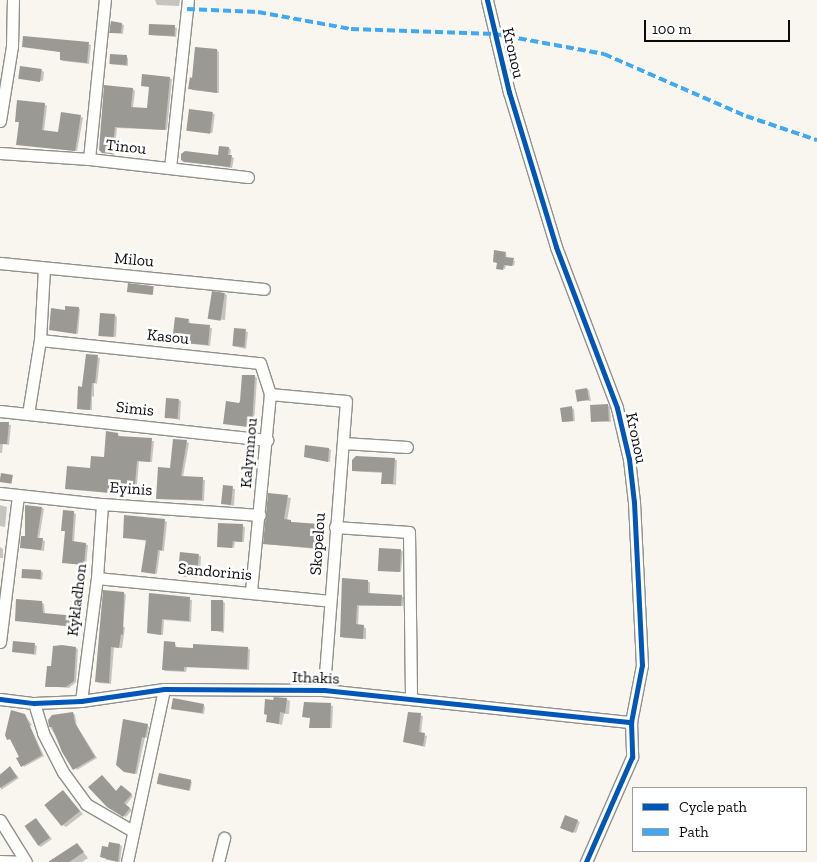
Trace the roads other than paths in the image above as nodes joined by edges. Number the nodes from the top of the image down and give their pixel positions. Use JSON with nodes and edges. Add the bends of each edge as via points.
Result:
{"nodes":[{"id":1,"x":13,"y":0,"type":"edge"},
{"id":2,"x":105,"y":0,"type":"edge"},
{"id":3,"x":188,"y":0,"type":"edge"},
{"id":4,"x":487,"y":0,"type":"edge"},
{"id":5,"x":0,"y":121,"type":"edge"},
{"id":6,"x":0,"y":153,"type":"edge"},
{"id":7,"x":89,"y":159,"type":"junction"},
{"id":8,"x":170,"y":168,"type":"junction"},
{"id":9,"x":248,"y":177,"type":"dead end"},
{"id":10,"x":0,"y":263,"type":"edge"},
{"id":11,"x":44,"y":268,"type":"junction"},
{"id":12,"x":264,"y":289,"type":"dead end"},
{"id":13,"x":40,"y":340,"type":"junction"},
{"id":14,"x":270,"y":394,"type":"junction"},
{"id":15,"x":0,"y":410,"type":"edge"},
{"id":16,"x":28,"y":414,"type":"junction"},
{"id":17,"x":267,"y":440,"type":"junction"},
{"id":18,"x":343,"y":443,"type":"junction"},
{"id":19,"x":407,"y":447,"type":"dead end"},
{"id":20,"x":0,"y":493,"type":"edge"},
{"id":21,"x":18,"y":495,"type":"junction"},
{"id":22,"x":102,"y":504,"type":"junction"},
{"id":23,"x":260,"y":515,"type":"junction"},
{"id":24,"x":335,"y":527,"type":"junction"},
{"id":25,"x":97,"y":578,"type":"junction"},
{"id":26,"x":251,"y":591,"type":"junction"},
{"id":27,"x":330,"y":601,"type":"junction"},
{"id":28,"x":0,"y":642,"type":"edge"},
{"id":29,"x":164,"y":689,"type":"junction"},
{"id":30,"x":324,"y":690,"type":"junction"},
{"id":31,"x":0,"y":699,"type":"edge"},
{"id":32,"x":411,"y":699,"type":"junction"},
{"id":33,"x":81,"y":701,"type":"junction"},
{"id":34,"x":34,"y":703,"type":"junction"},
{"id":35,"x":631,"y":722,"type":"junction"},
{"id":36,"x":0,"y":820,"type":"edge"},
{"id":37,"x":133,"y":831,"type":"junction"},
{"id":38,"x":224,"y":838,"type":"dead end"},
{"id":39,"x":0,"y":861,"type":"edge"},
{"id":40,"x":26,"y":862,"type":"edge"},
{"id":41,"x":127,"y":862,"type":"edge"},
{"id":42,"x":218,"y":862,"type":"edge"},
{"id":43,"x":586,"y":862,"type":"edge"}],
"edges":[{"from":1,"to":5,"type":"street","via":[[12,46]]},
{"from":2,"to":7,"type":"street"},
{"from":3,"to":8,"type":"street"},
{"from":4,"to":35,"type":"street","name":"Kronou","via":[[509,92],[556,247],[617,408],[629,459],[642,665]]},
{"from":6,"to":7,"type":"street","name":"Tinou"},
{"from":7,"to":8,"type":"street","name":"Tinou"},
{"from":8,"to":9,"type":"street","name":"Tinou"},
{"from":10,"to":11,"type":"street","name":"Milou"},
{"from":11,"to":12,"type":"street","name":"Milou"},
{"from":11,"to":13,"type":"street"},
{"from":13,"to":14,"type":"street","name":"Kasou","via":[[260,363]]},
{"from":13,"to":16,"type":"street"},
{"from":14,"to":17,"type":"street","name":"Kalymnou"},
{"from":14,"to":18,"type":"street","name":"Skopelou","via":[[346,402]]},
{"from":15,"to":16,"type":"street","name":"Simis"},
{"from":16,"to":17,"type":"street","name":"Simis"},
{"from":17,"to":23,"type":"street","name":"Kalymnou"},
{"from":18,"to":19,"type":"street"},
{"from":18,"to":24,"type":"street","name":"Skopelou"},
{"from":20,"to":21,"type":"street","name":"Eyinis"},
{"from":21,"to":22,"type":"street","name":"Eyinis"},
{"from":21,"to":28,"type":"street"},
{"from":22,"to":23,"type":"street","name":"Eyinis"},
{"from":22,"to":25,"type":"street","name":"Kykladhon"},
{"from":23,"to":26,"type":"street","name":"Kalymnou"},
{"from":24,"to":27,"type":"street","name":"Skopelou"},
{"from":24,"to":32,"type":"street","via":[[409,532]]},
{"from":25,"to":26,"type":"street","name":"Sandorinis"},
{"from":25,"to":33,"type":"street","name":"Kykladhon"},
{"from":26,"to":27,"type":"street","name":"Sandorinis"},
{"from":27,"to":30,"type":"street","name":"Skopelou"},
{"from":29,"to":30,"type":"street","name":"Ithakis"},
{"from":29,"to":33,"type":"street","name":"Ithakis"},
{"from":29,"to":37,"type":"street"},
{"from":30,"to":32,"type":"street","name":"Ithakis"},
{"from":31,"to":34,"type":"street","name":"Ithakis"},
{"from":32,"to":35,"type":"street","name":"Ithakis"},
{"from":33,"to":34,"type":"street","name":"Ithakis"},
{"from":34,"to":37,"type":"street","via":[[55,757],[86,804]]},
{"from":35,"to":43,"type":"street","name":"Kronou","via":[[632,757]]},
{"from":36,"to":40,"type":"street"},
{"from":37,"to":41,"type":"street"},
{"from":38,"to":42,"type":"street"},
{"from":39,"to":40,"type":"street"}]}
